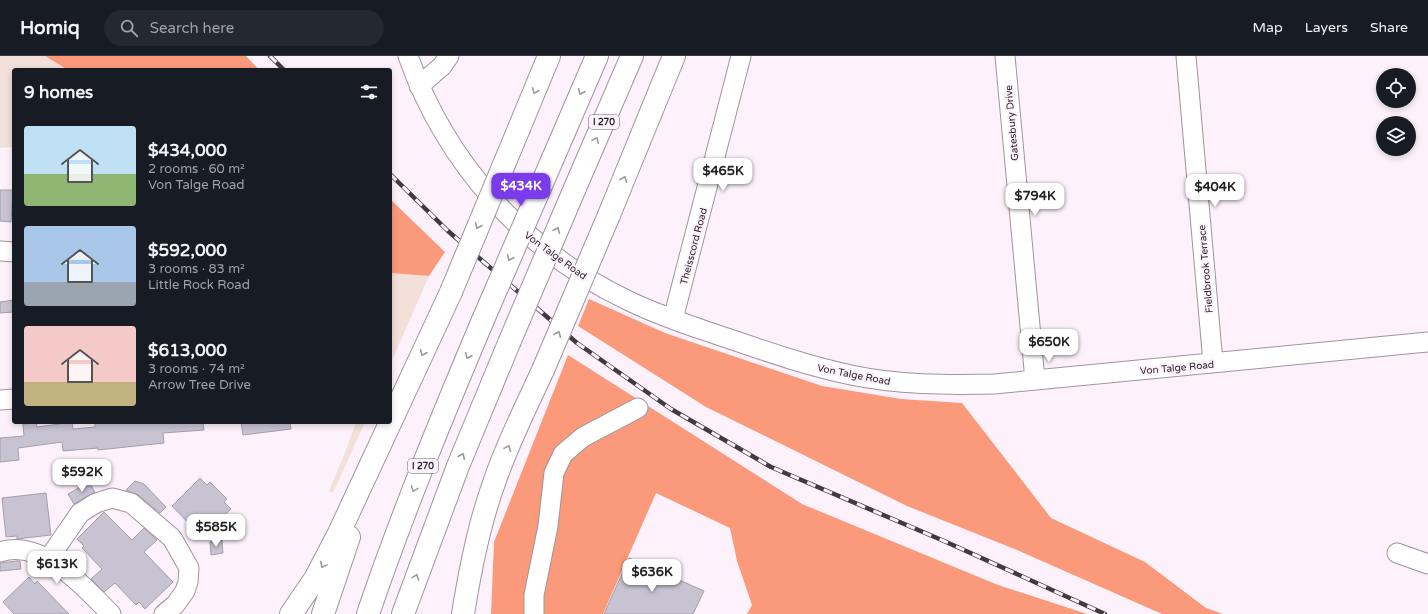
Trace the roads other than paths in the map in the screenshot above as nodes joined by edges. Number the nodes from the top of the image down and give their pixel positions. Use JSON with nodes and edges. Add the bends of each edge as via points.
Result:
{"nodes":[{"id":1,"x":408,"y":56,"type":"edge"},
{"id":2,"x":449,"y":56,"type":"edge"},
{"id":3,"x":549,"y":56,"type":"edge"},
{"id":4,"x":597,"y":56,"type":"edge"},
{"id":5,"x":632,"y":56,"type":"edge"},
{"id":6,"x":674,"y":56,"type":"edge"},
{"id":7,"x":742,"y":56,"type":"edge"},
{"id":8,"x":1005,"y":56,"type":"edge"},
{"id":9,"x":1189,"y":56,"type":"edge"},
{"id":10,"x":420,"y":86,"type":"junction"},
{"id":11,"x":0,"y":251,"type":"edge"},
{"id":12,"x":12,"y":252,"type":"edge"},
{"id":13,"x":673,"y":319,"type":"junction"},
{"id":14,"x":1428,"y":342,"type":"edge"},
{"id":15,"x":1212,"y":363,"type":"junction"},
{"id":16,"x":1035,"y":380,"type":"junction"},
{"id":17,"x":12,"y":399,"type":"edge"},
{"id":18,"x":0,"y":400,"type":"edge"},
{"id":19,"x":638,"y":408,"type":"dead end"},
{"id":20,"x":392,"y":420,"type":"edge"},
{"id":21,"x":390,"y":424,"type":"edge"},
{"id":22,"x":371,"y":467,"type":"junction"},
{"id":23,"x":493,"y":484,"type":"junction"},
{"id":24,"x":0,"y":552,"type":"edge"},
{"id":25,"x":1397,"y":553,"type":"dead end"},
{"id":26,"x":49,"y":558,"type":"junction"},
{"id":27,"x":1428,"y":564,"type":"edge"},
{"id":28,"x":111,"y":614,"type":"edge"},
{"id":29,"x":164,"y":614,"type":"edge"},
{"id":30,"x":291,"y":614,"type":"edge"},
{"id":31,"x":323,"y":614,"type":"edge"},
{"id":32,"x":368,"y":614,"type":"edge"},
{"id":33,"x":403,"y":614,"type":"edge"},
{"id":34,"x":463,"y":614,"type":"edge"},
{"id":35,"x":479,"y":614,"type":"edge"},
{"id":36,"x":534,"y":614,"type":"edge"}],
"edges":[{"from":1,"to":10,"type":"street","name":"Von Talge Road"},
{"from":2,"to":10,"type":"street"},
{"from":3,"to":20,"type":"highway","one_way":true,"bridge":true,"via":[[450,292]]},
{"from":4,"to":32,"type":"highway","number":"I 270","one_way":true,"bridge":true,"via":[[483,320],[410,499]]},
{"from":33,"to":5,"type":"highway","number":"I 270","one_way":true,"bridge":true,"via":[[458,466]]},
{"from":23,"to":6,"type":"highway","one_way":true,"bridge":true,"via":[[609,215]]},
{"from":7,"to":13,"type":"street","name":"Theisscord Road"},
{"from":8,"to":16,"type":"street","name":"Gatesbury Drive"},
{"from":9,"to":15,"type":"street","name":"Fieldbrook Terrace"},
{"from":10,"to":13,"type":"street","name":"Von Talge Road","via":[[430,109],[460,159],[511,220],[592,281],[629,301]]},
{"from":11,"to":12,"type":"street"},
{"from":13,"to":16,"type":"street","name":"Von Talge Road","via":[[798,362],[852,376],[937,384],[994,384]]},
{"from":14,"to":15,"type":"street","name":"Von Talge Road"},
{"from":15,"to":16,"type":"street","name":"Von Talge Road"},
{"from":17,"to":18,"type":"street"},
{"from":19,"to":36,"type":"street","via":[[583,437],[563,454],[554,473],[548,526],[534,595]]},
{"from":21,"to":22,"type":"highway","one_way":true,"bridge":true},
{"from":22,"to":30,"type":"highway","one_way":true,"via":[[315,579]]},
{"from":22,"to":31,"type":"highway"},
{"from":23,"to":34,"type":"highway"},
{"from":23,"to":35,"type":"highway","via":[[480,585]]},
{"from":24,"to":26,"type":"street","via":[[17,549]]},
{"from":25,"to":27,"type":"street"},
{"from":26,"to":28,"type":"street","via":[[89,591]]},
{"from":26,"to":29,"type":"street","via":[[80,513],[96,503],[112,498],[131,503],[172,538],[189,568],[184,591],[175,605]]}]}
